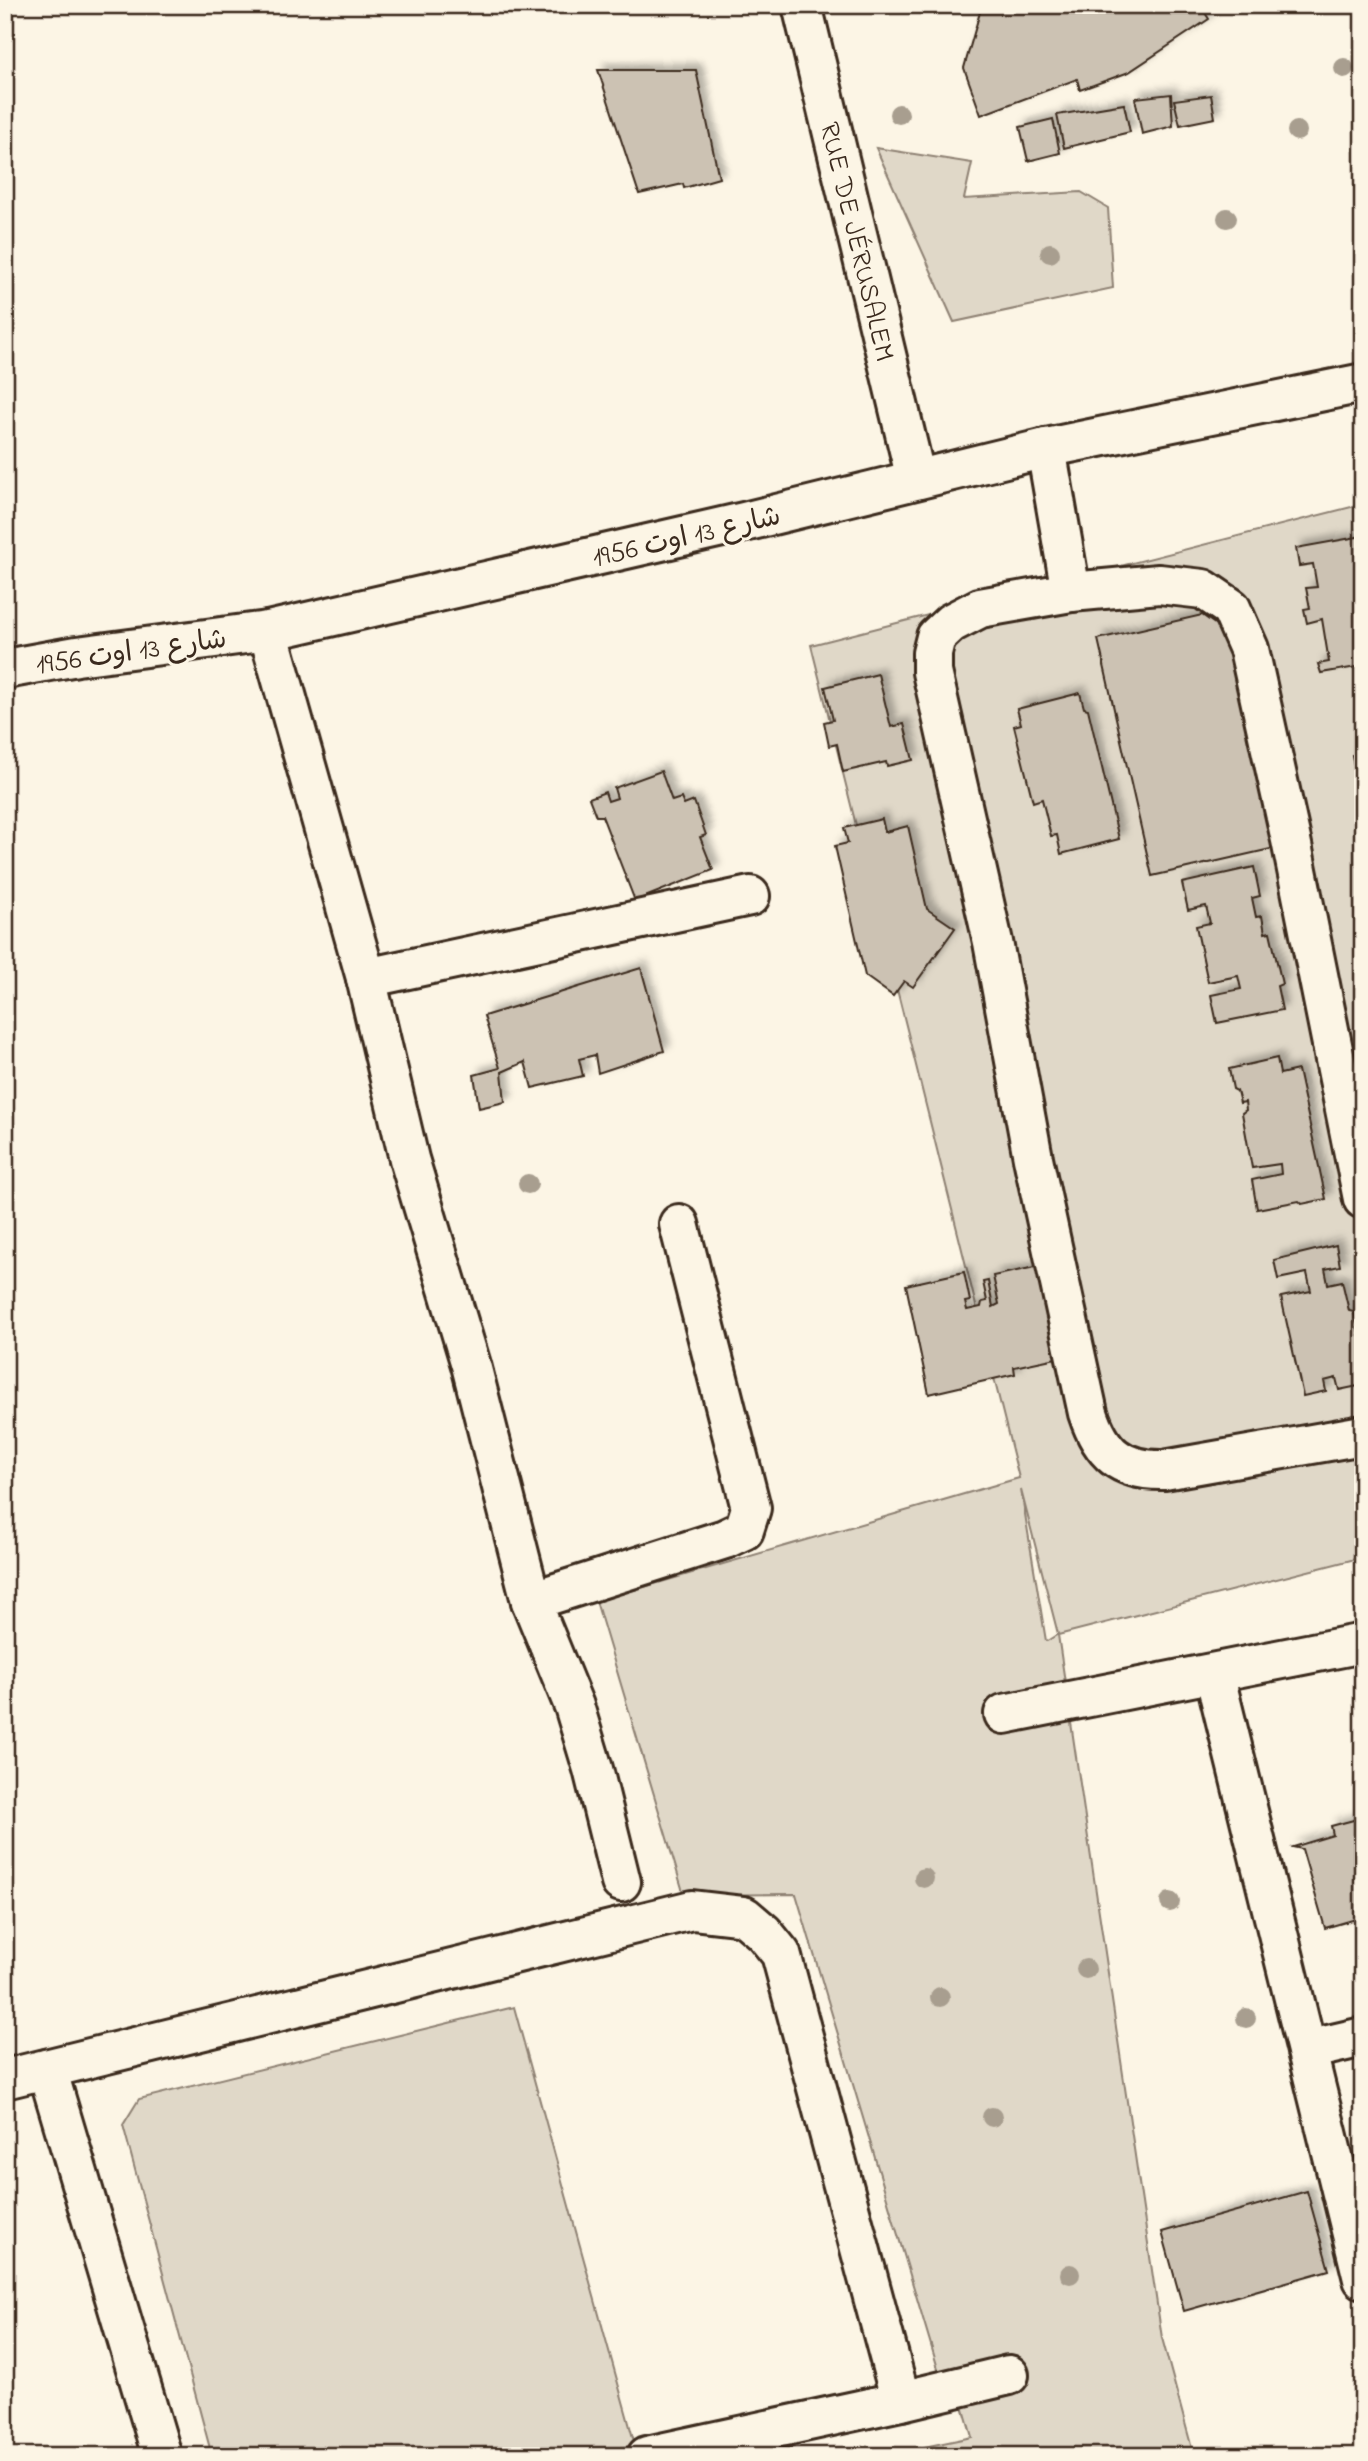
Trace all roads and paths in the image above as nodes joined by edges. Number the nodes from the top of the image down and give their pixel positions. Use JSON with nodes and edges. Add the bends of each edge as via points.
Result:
{"nodes":[{"id":1,"x":802,"y":5,"type":"edge"},
{"id":2,"x":1363,"y":383,"type":"edge"},
{"id":3,"x":1046,"y":448,"type":"junction"},
{"id":4,"x":916,"y":480,"type":"junction"},
{"id":5,"x":1071,"y":592,"type":"junction"},
{"id":6,"x":268,"y":631,"type":"junction"},
{"id":7,"x":5,"y":669,"type":"edge"},
{"id":8,"x":750,"y":896,"type":"dead end"},
{"id":9,"x":366,"y":978,"type":"junction"},
{"id":10,"x":1363,"y":1199,"type":"edge"},
{"id":11,"x":679,"y":1224,"type":"dead end"},
{"id":12,"x":1363,"y":1435,"type":"edge"},
{"id":13,"x":531,"y":1601,"type":"junction"},
{"id":14,"x":1363,"y":1643,"type":"edge"},
{"id":15,"x":1214,"y":1673,"type":"junction"},
{"id":16,"x":1004,"y":1714,"type":"dead end"},
{"id":17,"x":621,"y":1882,"type":"dead end"},
{"id":18,"x":1363,"y":2037,"type":"edge"},
{"id":19,"x":1307,"y":2050,"type":"junction"},
{"id":20,"x":47,"y":2069,"type":"junction"},
{"id":21,"x":5,"y":2080,"type":"edge"},
{"id":22,"x":1363,"y":2279,"type":"edge"},
{"id":23,"x":1009,"y":2375,"type":"dead end"},
{"id":24,"x":901,"y":2401,"type":"junction"},
{"id":25,"x":162,"y":2456,"type":"edge"},
{"id":26,"x":647,"y":2456,"type":"edge"}],
"edges":[{"from":1,"to":4,"type":"street","name":"RUE DE JÉRUSALEM"},
{"from":2,"to":3,"type":"street","name":"شارع 13 اوت 1956"},
{"from":3,"to":4,"type":"street","name":"شارع 13 اوت 1956"},
{"from":3,"to":5,"type":"street"},
{"from":4,"to":6,"type":"street","name":"شارع 13 اوت 1956"},
{"from":5,"to":10,"type":"street","via":[[1159,584],[1203,589],[1231,608],[1255,674]]},
{"from":5,"to":12,"type":"street","via":[[980,608],[951,623],[936,637],[932,673],[1095,1435],[1119,1460],[1147,1470]]},
{"from":6,"to":7,"type":"street","name":"شارع 13 اوت 1956"},
{"from":6,"to":9,"type":"street"},
{"from":8,"to":9,"type":"street"},
{"from":9,"to":13,"type":"street","via":[[409,1159],[471,1365]]},
{"from":11,"to":13,"type":"street","via":[[751,1508],[744,1530]]},
{"from":13,"to":17,"type":"street","via":[[574,1706]]},
{"from":14,"to":15,"type":"street"},
{"from":15,"to":16,"type":"street"},
{"from":15,"to":19,"type":"street"},
{"from":18,"to":19,"type":"street"},
{"from":19,"to":22,"type":"street"},
{"from":20,"to":21,"type":"street"},
{"from":20,"to":24,"type":"street","via":[[692,1910],[744,1916],[781,1954]]},
{"from":20,"to":25,"type":"street"},
{"from":23,"to":24,"type":"street"},
{"from":24,"to":26,"type":"street"}]}
